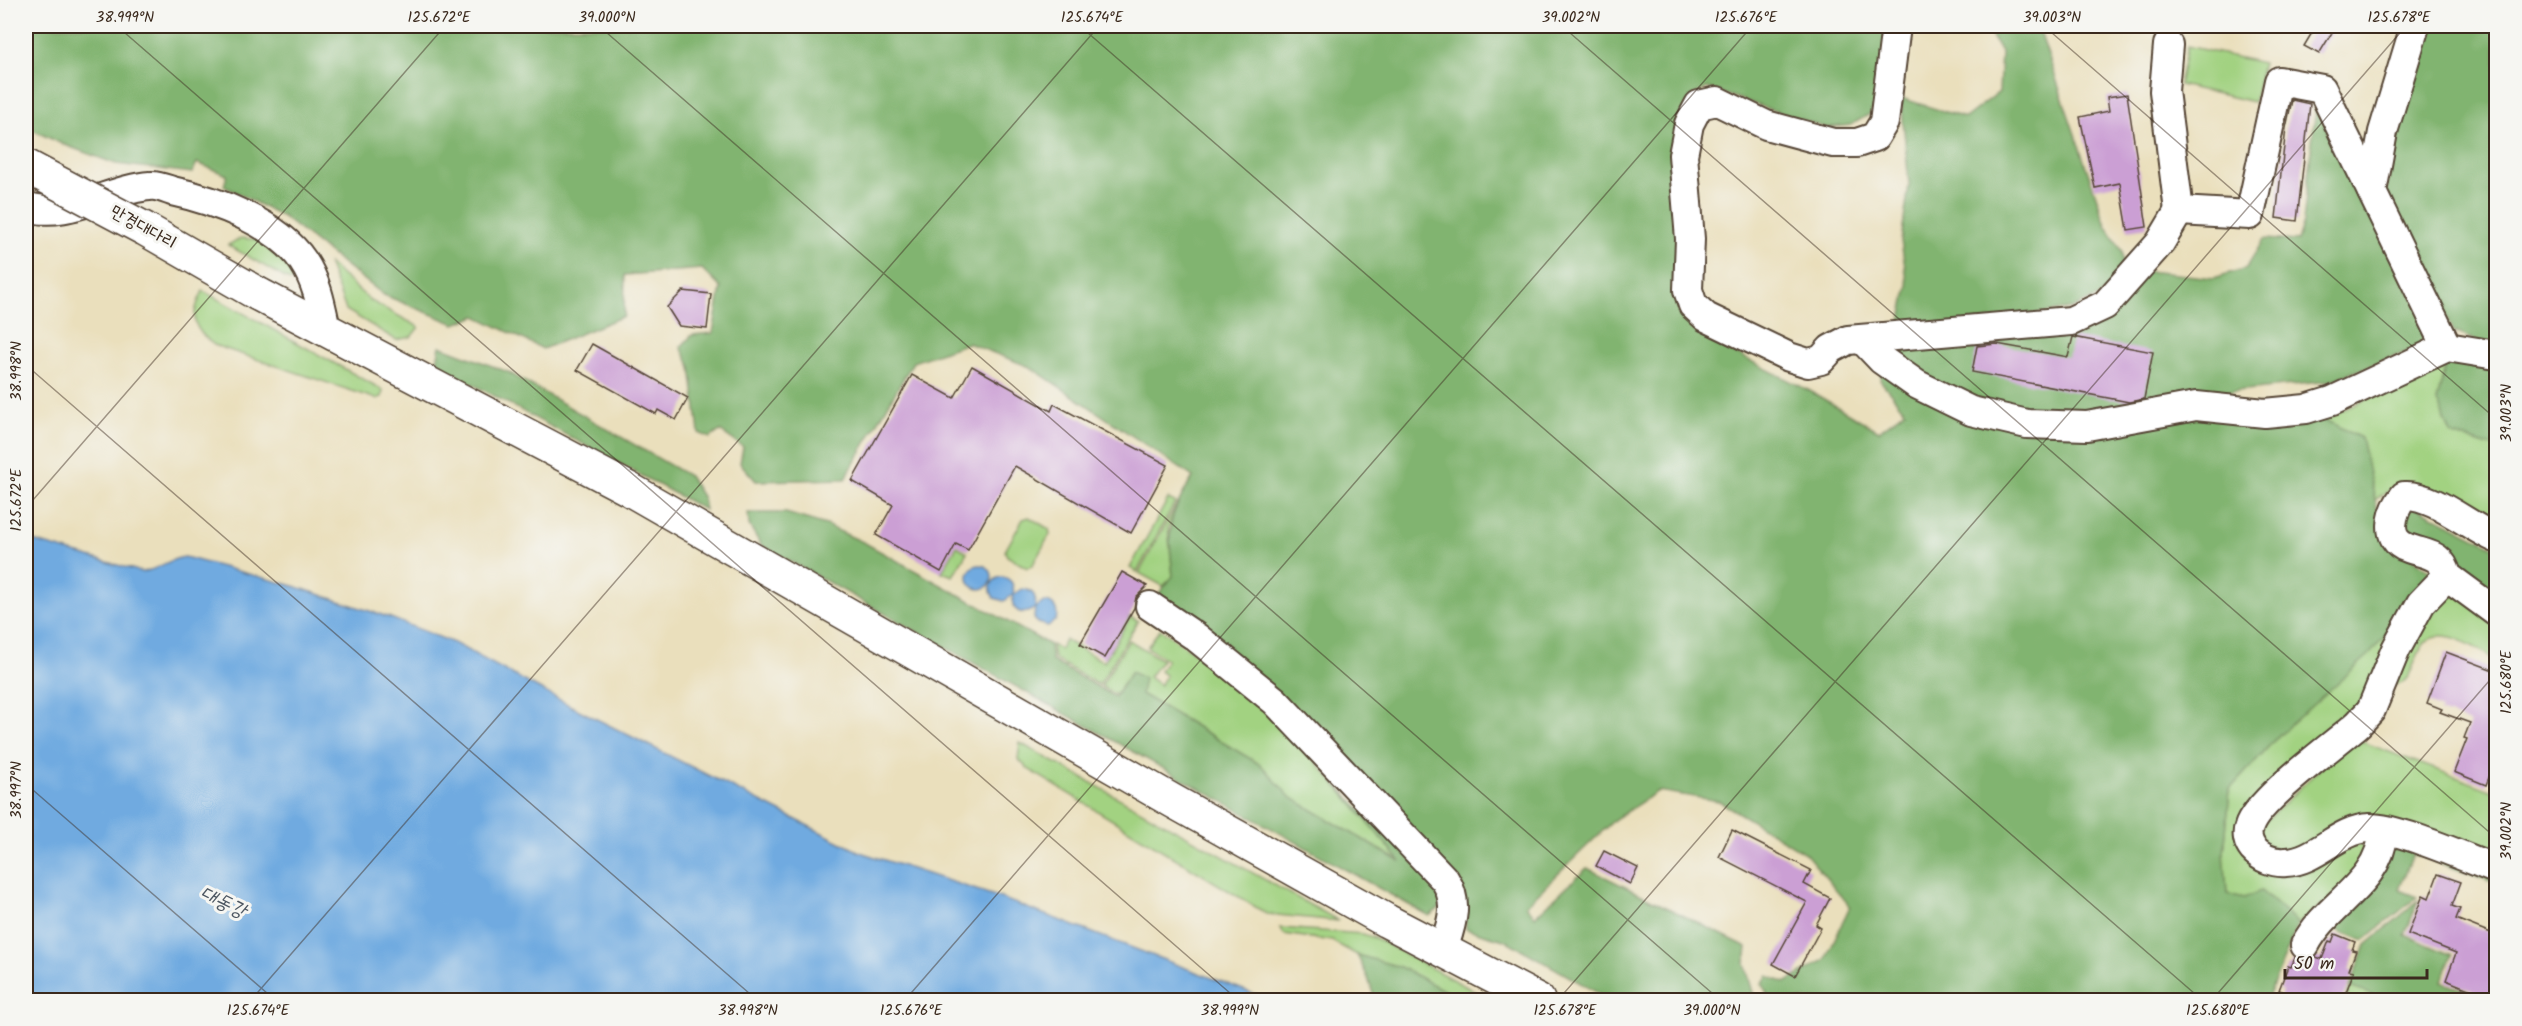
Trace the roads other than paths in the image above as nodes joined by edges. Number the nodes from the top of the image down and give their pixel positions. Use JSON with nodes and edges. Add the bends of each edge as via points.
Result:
{"nodes":[{"id":1,"x":1896,"y":26,"type":"edge"},
{"id":2,"x":2415,"y":26,"type":"edge"},
{"id":3,"x":2168,"y":45,"type":"dead end"},
{"id":4,"x":26,"y":166,"type":"edge"},
{"id":5,"x":2372,"y":192,"type":"junction"},
{"id":6,"x":26,"y":206,"type":"edge"},
{"id":7,"x":2179,"y":211,"type":"junction"},
{"id":8,"x":326,"y":329,"type":"junction"},
{"id":9,"x":1863,"y":340,"type":"junction"},
{"id":10,"x":2447,"y":347,"type":"junction"},
{"id":11,"x":2496,"y":355,"type":"edge"},
{"id":12,"x":2496,"y":538,"type":"edge"},
{"id":13,"x":2447,"y":576,"type":"junction"},
{"id":14,"x":1150,"y":606,"type":"dead end"},
{"id":15,"x":2496,"y":612,"type":"edge"},
{"id":16,"x":2384,"y":831,"type":"junction"},
{"id":17,"x":2496,"y":869,"type":"edge"},
{"id":18,"x":2305,"y":945,"type":"dead end"},
{"id":19,"x":1443,"y":950,"type":"junction"},
{"id":20,"x":1538,"y":1000,"type":"edge"}],
"edges":[{"from":1,"to":9,"type":"lane","via":[[1884,122],[1875,137],[1857,143],[1833,143],[1766,125],[1717,101],[1699,105],[1689,124],[1683,155],[1690,239],[1688,290],[1693,304],[1706,317],[1808,363],[1821,360],[1848,340]]},
{"from":2,"to":5,"type":"lane","via":[[2383,132]]},
{"from":3,"to":7,"type":"lane","via":[[2164,91]]},
{"from":4,"to":8,"type":"highway","name":"만경대다리","bridge":true},
{"from":5,"to":7,"type":"lane","via":[[2322,88],[2279,81],[2250,215]]},
{"from":5,"to":10,"type":"lane"},
{"from":6,"to":8,"type":"lane","via":[[36,210],[73,206],[151,185],[194,196],[247,217],[283,239],[302,260],[317,289]]},
{"from":7,"to":9,"type":"lane","via":[[2160,243],[2105,305],[2070,321]]},
{"from":8,"to":19,"type":"highway","name":"만경대다리","via":[[629,489],[1171,800]]},
{"from":9,"to":10,"type":"lane","via":[[1882,360],[1916,384],[1971,411],[2027,424],[2087,426],[2196,406],[2265,412],[2306,409],[2332,401]]},
{"from":10,"to":11,"type":"lane"},
{"from":12,"to":13,"type":"lane","via":[[2427,500],[2404,496],[2393,509],[2391,525],[2396,541],[2433,555],[2440,560]]},
{"from":13,"to":15,"type":"lane"},
{"from":13,"to":16,"type":"lane","via":[[2421,603],[2396,649],[2371,710],[2265,804],[2249,826],[2247,836],[2260,855],[2286,862],[2298,860],[2355,831]]},
{"from":14,"to":19,"type":"lane","via":[[1196,637],[1275,701],[1445,880],[1454,900]]},
{"from":16,"to":17,"type":"lane"},
{"from":16,"to":18,"type":"lane","via":[[2382,851],[2374,866]]},
{"from":19,"to":20,"type":"highway","name":"만경대다리"}]}
